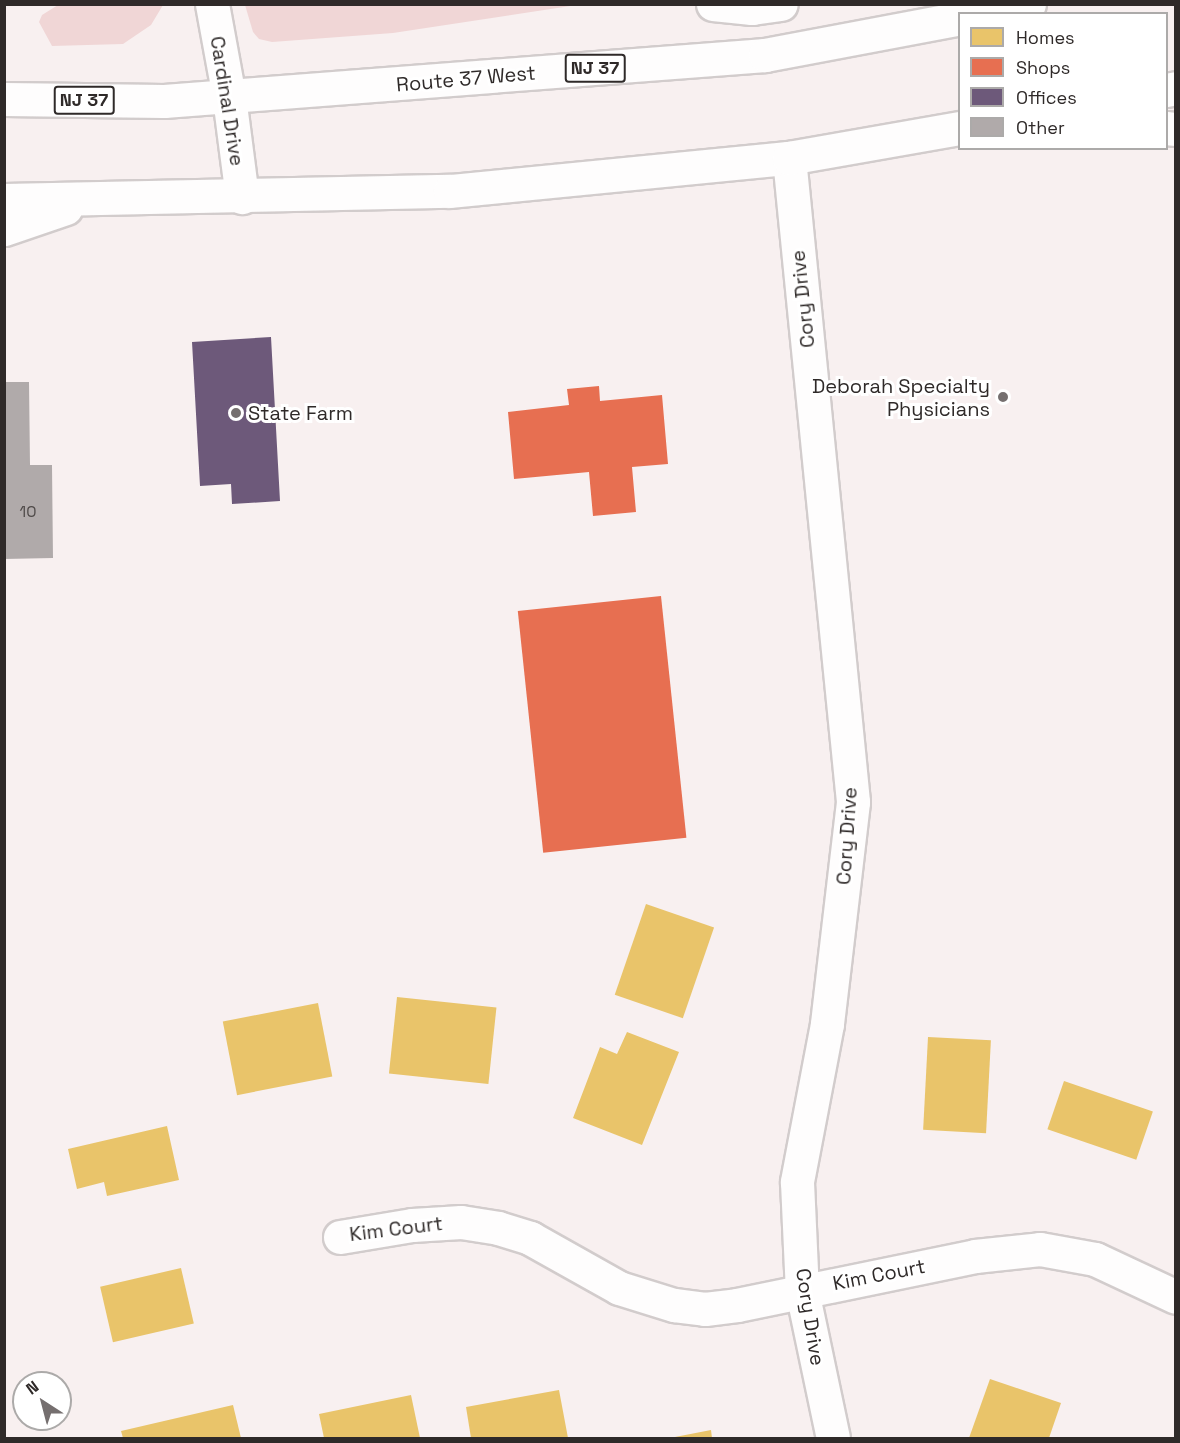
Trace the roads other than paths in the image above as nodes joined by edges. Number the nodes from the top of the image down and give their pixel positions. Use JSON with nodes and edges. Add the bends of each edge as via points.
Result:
{"nodes":[{"id":1,"x":212,"y":4,"type":"edge"},
{"id":2,"x":713,"y":4,"type":"edge"},
{"id":3,"x":781,"y":4,"type":"edge"},
{"id":4,"x":1029,"y":4,"type":"edge"},
{"id":5,"x":991,"y":12,"type":"edge"},
{"id":6,"x":958,"y":18,"type":"edge"},
{"id":7,"x":228,"y":98,"type":"junction"},
{"id":8,"x":4,"y":99,"type":"edge"},
{"id":9,"x":958,"y":128,"type":"edge"},
{"id":10,"x":789,"y":158,"type":"junction"},
{"id":11,"x":242,"y":197,"type":"junction"},
{"id":12,"x":93,"y":199,"type":"junction"},
{"id":13,"x":4,"y":200,"type":"edge"},
{"id":14,"x":4,"y":229,"type":"edge"},
{"id":15,"x":340,"y":1237,"type":"dead end"},
{"id":16,"x":802,"y":1291,"type":"junction"},
{"id":17,"x":1176,"y":1297,"type":"edge"},
{"id":18,"x":833,"y":1438,"type":"edge"}],
"edges":[{"from":1,"to":7,"type":"main road","name":"Cardinal Drive"},
{"from":2,"to":3,"type":"main road","via":[[752,8]]},
{"from":4,"to":5,"type":"main road"},
{"from":6,"to":7,"type":"main road","name":"Route 37 West","number":"NJ 37","via":[[765,55]]},
{"from":7,"to":8,"type":"main road","name":"Route 37 West","number":"NJ 37"},
{"from":7,"to":11,"type":"main road","name":"Cardinal Drive"},
{"from":9,"to":10,"type":"main road"},
{"from":10,"to":11,"type":"main road","via":[[450,191]]},
{"from":10,"to":16,"type":"main road","name":"Cory Drive","via":[[853,802],[827,1024],[797,1182]]},
{"from":11,"to":12,"type":"main road"},
{"from":12,"to":13,"type":"main road"},
{"from":12,"to":14,"type":"main road"},
{"from":15,"to":16,"type":"main road","name":"Kim Court","via":[[412,1225],[461,1222],[498,1228],[530,1238],[619,1288],[674,1305],[705,1309]]},
{"from":16,"to":17,"type":"main road","name":"Kim Court","via":[[975,1256],[1040,1249],[1095,1259]]},
{"from":16,"to":18,"type":"main road","name":"Cory Drive"}]}
